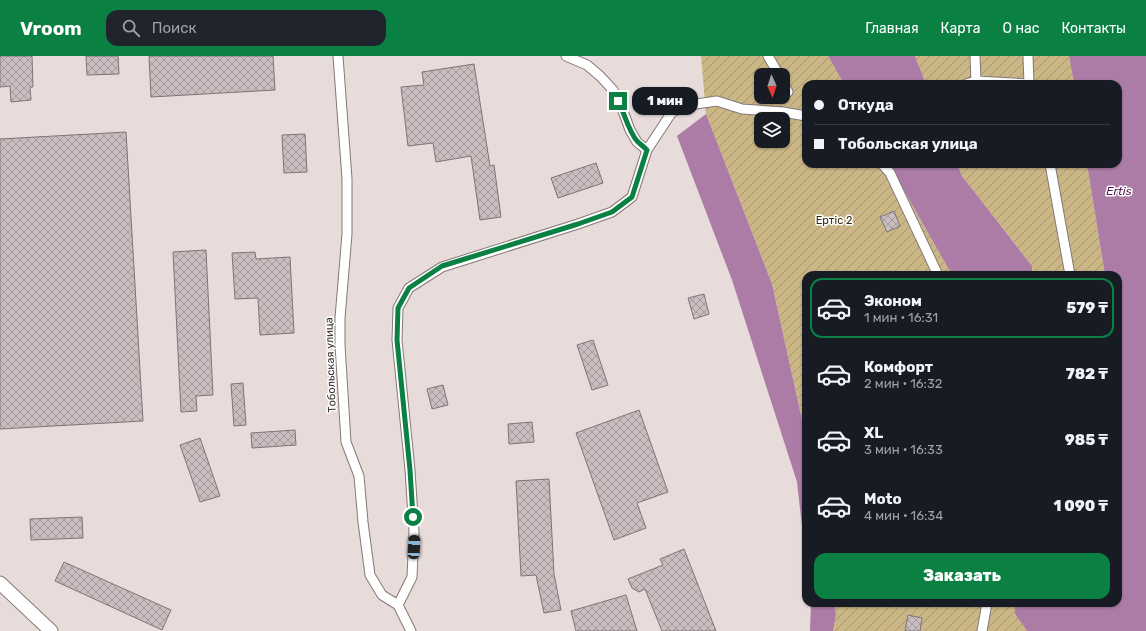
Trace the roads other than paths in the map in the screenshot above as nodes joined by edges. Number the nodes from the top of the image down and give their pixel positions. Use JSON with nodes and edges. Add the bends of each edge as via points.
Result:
{"nodes":[{"id":1,"x":338,"y":56,"type":"edge"},
{"id":2,"x":566,"y":56,"type":"edge"},
{"id":3,"x":768,"y":56,"type":"edge"},
{"id":4,"x":975,"y":56,"type":"edge"},
{"id":5,"x":1028,"y":56,"type":"edge"},
{"id":6,"x":774,"y":68,"type":"edge"},
{"id":7,"x":976,"y":80,"type":"edge"},
{"id":8,"x":1029,"y":80,"type":"edge"},
{"id":9,"x":802,"y":115,"type":"edge"},
{"id":10,"x":647,"y":150,"type":"junction"},
{"id":11,"x":886,"y":168,"type":"edge"},
{"id":12,"x":1051,"y":168,"type":"edge"},
{"id":13,"x":936,"y":271,"type":"edge"},
{"id":14,"x":1069,"y":271,"type":"edge"},
{"id":15,"x":0,"y":583,"type":"edge"},
{"id":16,"x":398,"y":605,"type":"junction"},
{"id":17,"x":986,"y":607,"type":"edge"},
{"id":18,"x":51,"y":631,"type":"edge"},
{"id":19,"x":411,"y":631,"type":"edge"},
{"id":20,"x":982,"y":631,"type":"edge"}],
"edges":[{"from":1,"to":16,"type":"street","name":"Тобольская улица","via":[[347,179],[347,234],[340,318],[346,442],[359,476],[370,575],[382,595]]},
{"from":2,"to":10,"type":"street","via":[[587,65],[613,90],[630,130],[637,142]]},
{"from":3,"to":6,"type":"street"},
{"from":4,"to":7,"type":"street"},
{"from":5,"to":8,"type":"street"},
{"from":9,"to":10,"type":"street","via":[[742,109],[717,101],[689,105],[672,112]]},
{"from":10,"to":16,"type":"street","via":[[632,197],[612,212],[442,266],[409,288],[398,308],[397,340],[414,532],[412,577]]},
{"from":11,"to":13,"type":"street"},
{"from":12,"to":14,"type":"street"},
{"from":15,"to":18,"type":"main road"},
{"from":16,"to":19,"type":"street","name":"Тобольская улица"},
{"from":17,"to":20,"type":"street"}]}
